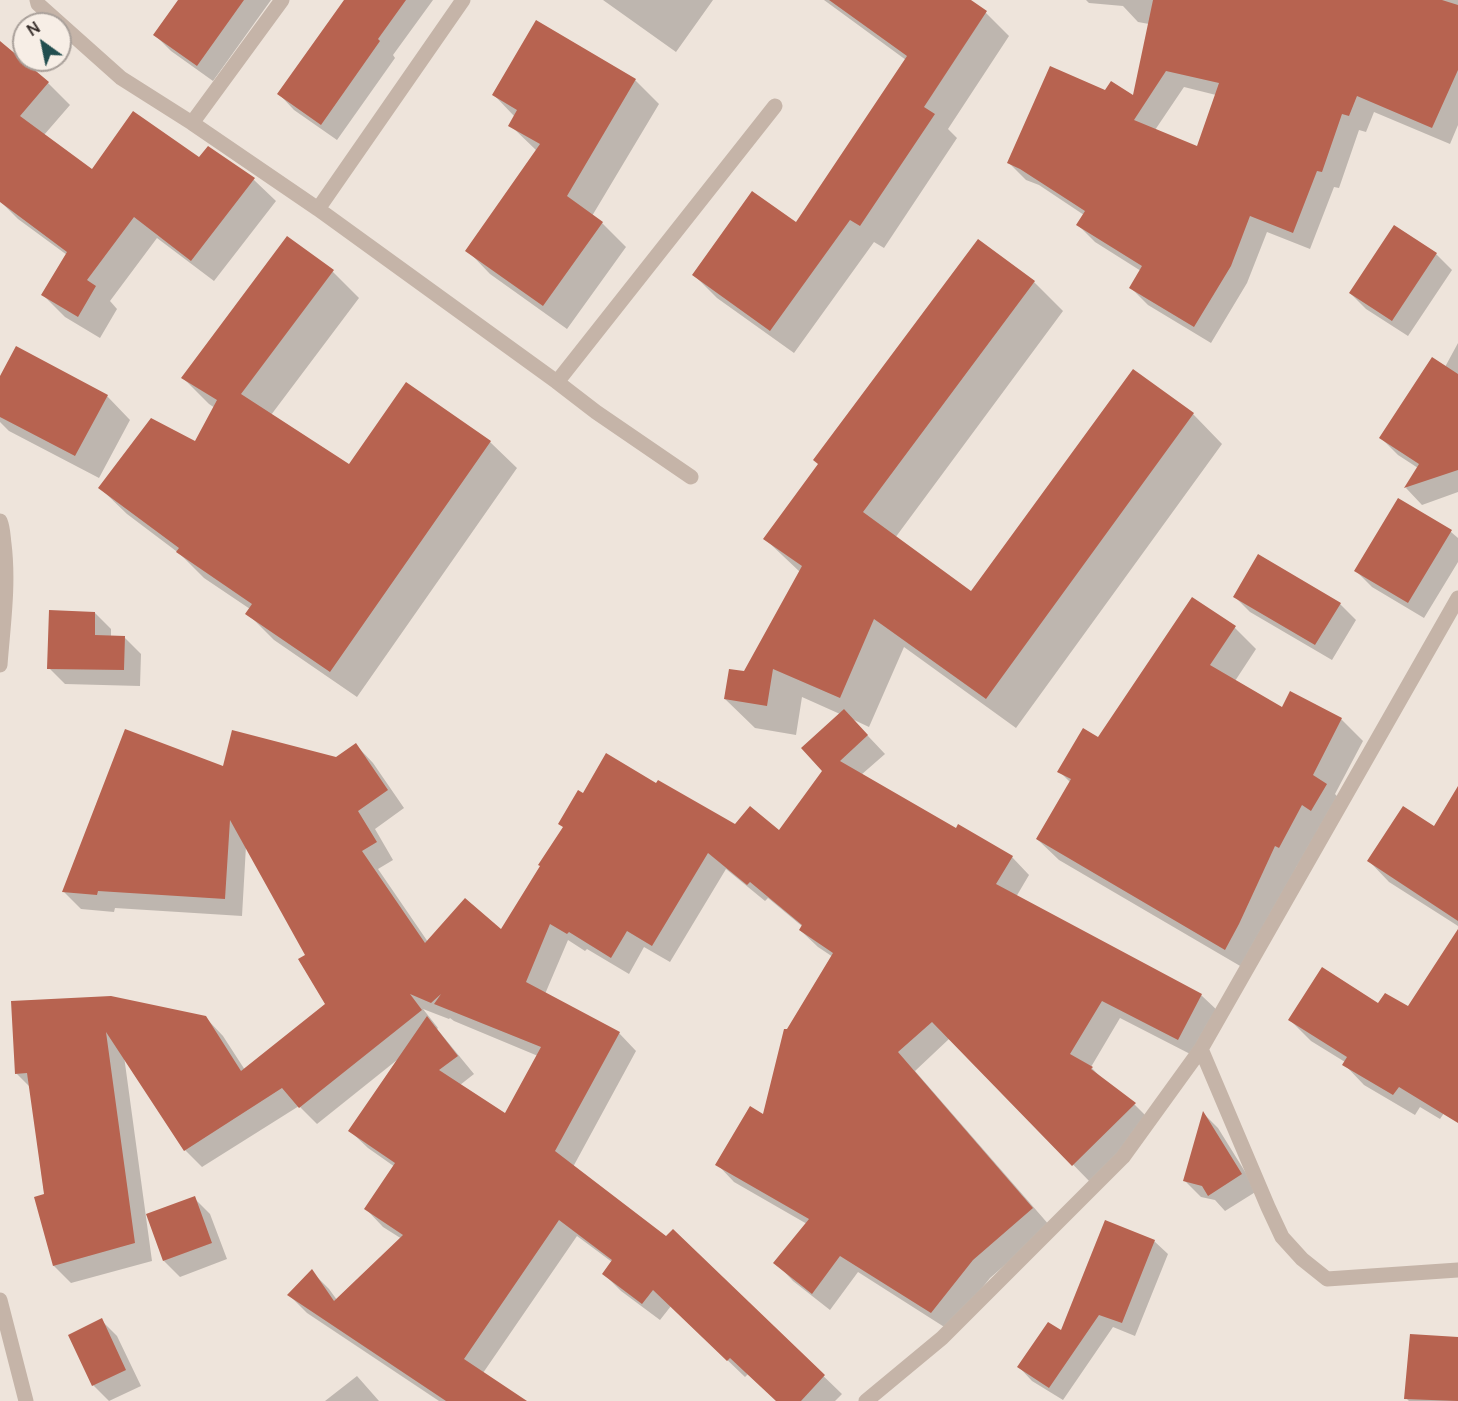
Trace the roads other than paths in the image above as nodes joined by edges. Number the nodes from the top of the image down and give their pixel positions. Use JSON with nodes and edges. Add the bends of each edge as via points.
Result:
{"nodes":[{"id":1,"x":38,"y":0,"type":"edge"},
{"id":2,"x":282,"y":0,"type":"edge"},
{"id":3,"x":463,"y":0,"type":"edge"},
{"id":4,"x":775,"y":106,"type":"dead end"},
{"id":5,"x":192,"y":123,"type":"junction"},
{"id":6,"x":318,"y":209,"type":"junction"},
{"id":7,"x":558,"y":382,"type":"junction"},
{"id":8,"x":691,"y":477,"type":"dead end"},
{"id":9,"x":0,"y":521,"type":"edge"},
{"id":10,"x":1458,"y":598,"type":"edge"},
{"id":11,"x":0,"y":665,"type":"edge"},
{"id":12,"x":1201,"y":1049,"type":"junction"},
{"id":13,"x":1458,"y":1270,"type":"edge"},
{"id":14,"x":0,"y":1300,"type":"edge"},
{"id":15,"x":26,"y":1401,"type":"edge"},
{"id":16,"x":867,"y":1401,"type":"edge"}],
"edges":[{"from":1,"to":5,"type":"street","via":[[121,78]]},
{"from":2,"to":5,"type":"street"},
{"from":3,"to":6,"type":"street"},
{"from":4,"to":7,"type":"street"},
{"from":5,"to":6,"type":"street"},
{"from":6,"to":7,"type":"street"},
{"from":7,"to":8,"type":"street"},
{"from":9,"to":11,"type":"street","via":[[6,559]]},
{"from":10,"to":12,"type":"street"},
{"from":12,"to":13,"type":"street","via":[[1282,1237],[1302,1259],[1327,1279]]},
{"from":12,"to":16,"type":"street","via":[[1123,1157],[942,1338]]},
{"from":14,"to":15,"type":"street"}]}
